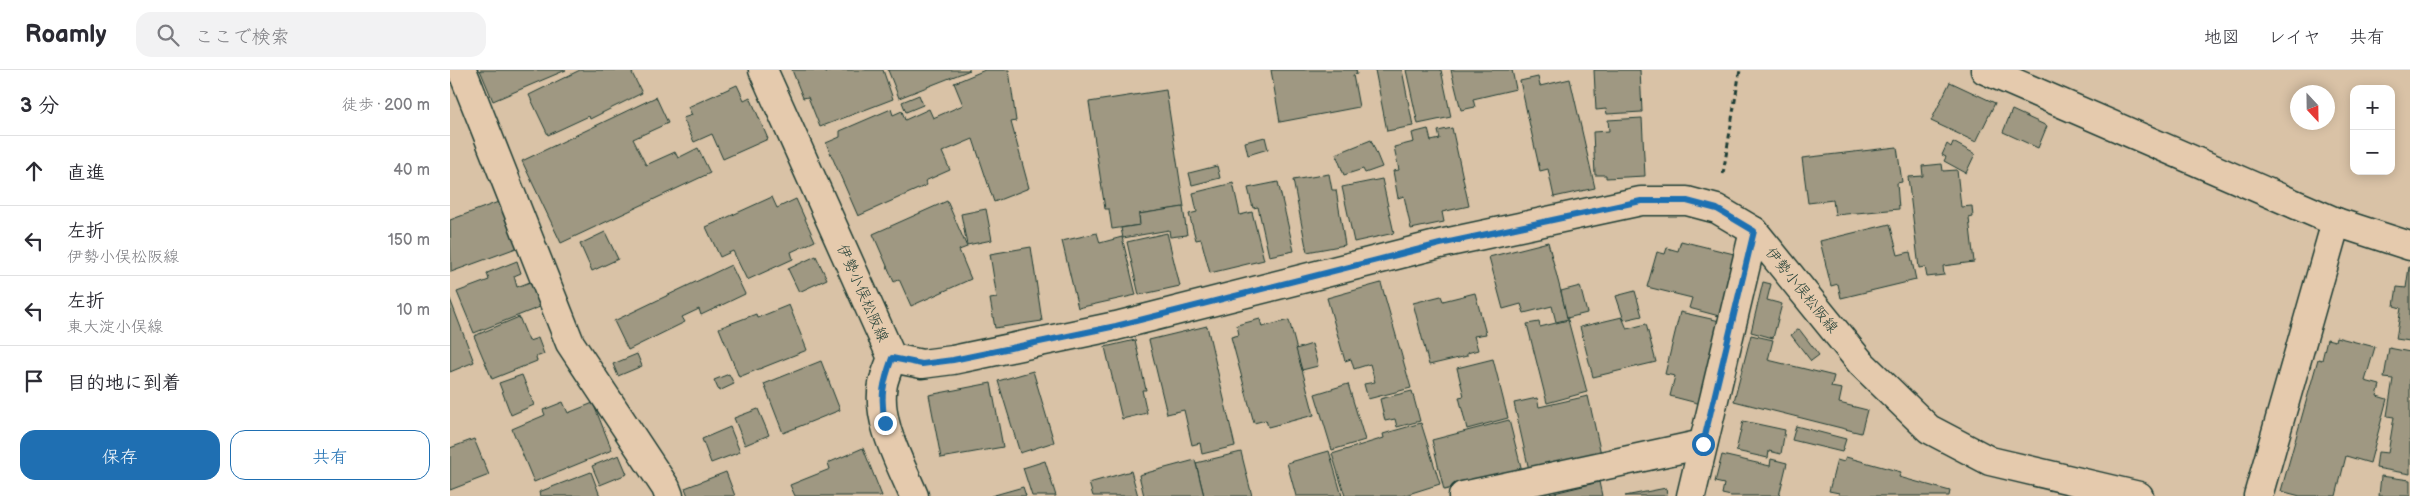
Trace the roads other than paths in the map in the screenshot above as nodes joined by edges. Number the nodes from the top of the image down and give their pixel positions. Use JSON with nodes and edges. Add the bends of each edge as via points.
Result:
{"nodes":[{"id":1,"x":462,"y":70,"type":"edge"},
{"id":2,"x":763,"y":70,"type":"edge"},
{"id":3,"x":1985,"y":70,"type":"edge"},
{"id":4,"x":2336,"y":222,"type":"junction"},
{"id":5,"x":1754,"y":231,"type":"junction"},
{"id":6,"x":2410,"y":246,"type":"edge"},
{"id":7,"x":892,"y":358,"type":"junction"},
{"id":8,"x":1703,"y":444,"type":"junction"},
{"id":9,"x":669,"y":496,"type":"edge"},
{"id":10,"x":914,"y":496,"type":"edge"},
{"id":11,"x":1463,"y":496,"type":"edge"},
{"id":12,"x":1691,"y":496,"type":"edge"},
{"id":13,"x":2139,"y":496,"type":"edge"},
{"id":14,"x":2258,"y":496,"type":"edge"}],
"edges":[{"from":1,"to":9,"type":"main road","via":[[570,343]]},
{"from":2,"to":7,"type":"main road","name":"伊勢小俣松阪線"},
{"from":3,"to":4,"type":"main road"},
{"from":4,"to":6,"type":"main road"},
{"from":4,"to":14,"type":"main road"},
{"from":5,"to":7,"type":"main road","name":"伊勢小俣松阪線","via":[[1717,209],[1687,201],[1641,201],[1440,244],[1116,326],[922,364]]},
{"from":5,"to":8,"type":"main road"},
{"from":5,"to":13,"type":"main road","name":"伊勢小俣松阪線","via":[[1861,363],[1929,429],[1990,461]]},
{"from":7,"to":10,"type":"main road","via":[[883,383],[881,402],[885,423]]},
{"from":8,"to":11,"type":"main road"},
{"from":8,"to":12,"type":"main road"}]}
